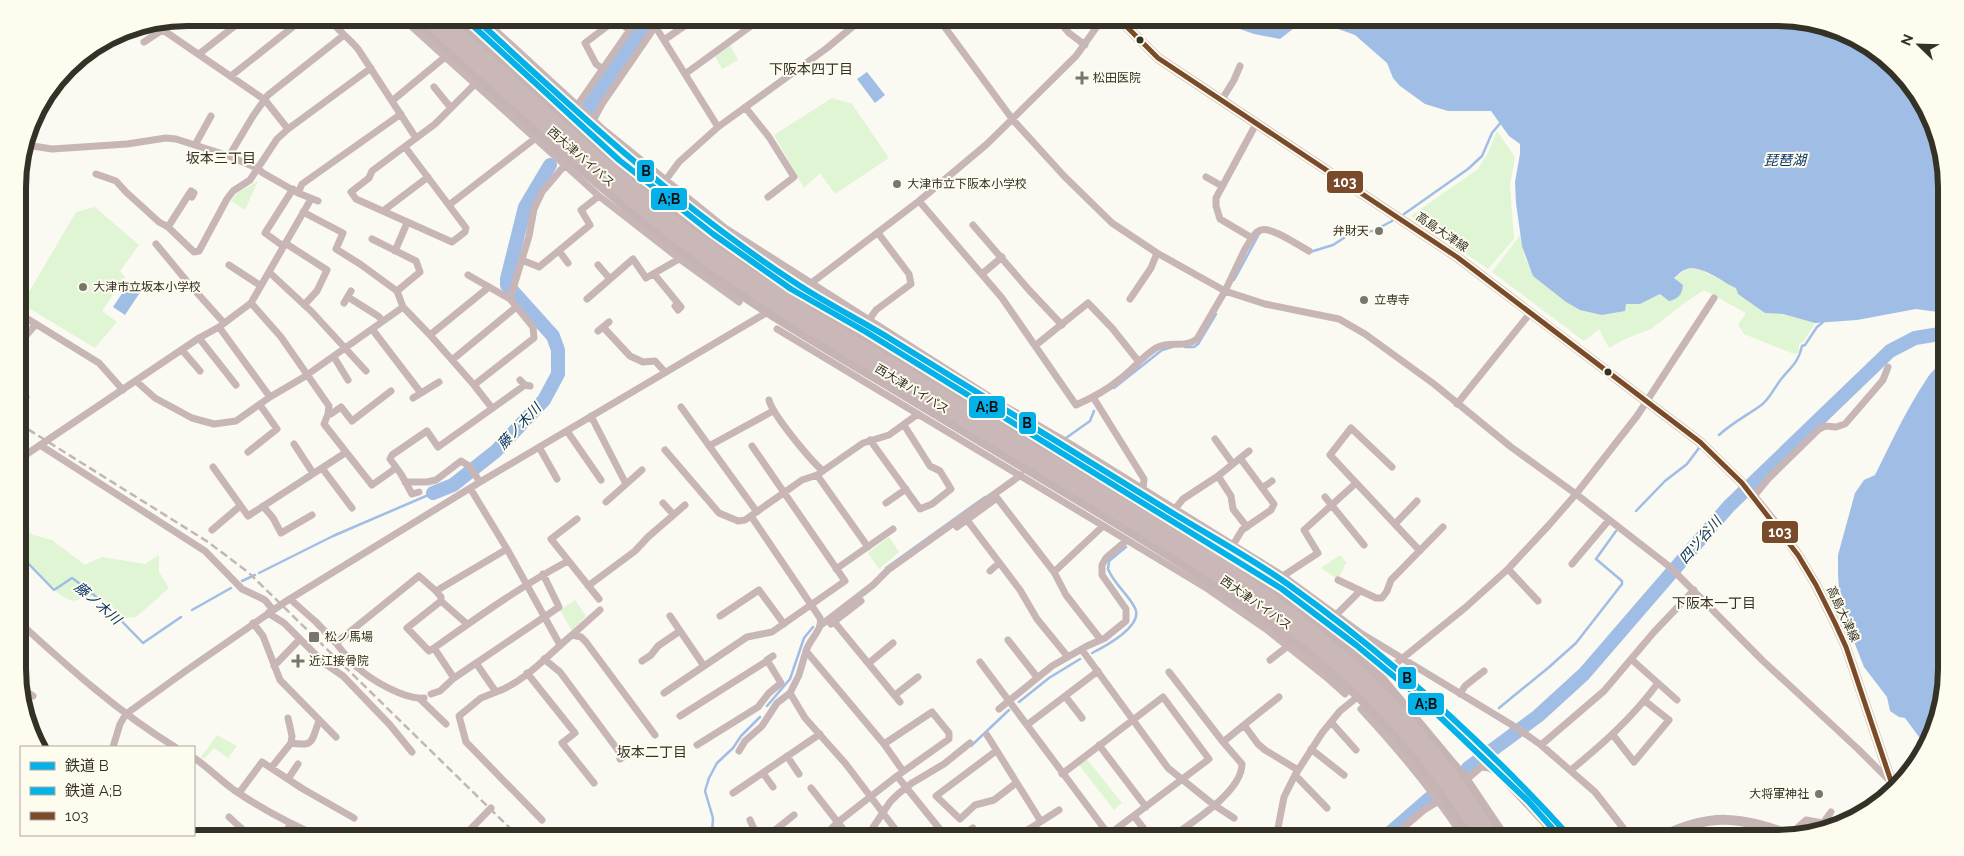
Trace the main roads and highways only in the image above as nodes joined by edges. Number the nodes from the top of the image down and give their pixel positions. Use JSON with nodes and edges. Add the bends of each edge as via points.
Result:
{"nodes":[{"id":1,"x":435,"y":27,"type":"edge"},
{"id":2,"x":452,"y":27,"type":"edge"},
{"id":3,"x":1475,"y":829,"type":"edge"},
{"id":4,"x":1488,"y":829,"type":"edge"}],
"edges":[{"from":1,"to":3,"type":"highway","name":"西大津バイパス","bridge":true,"via":[[584,161],[705,258],[808,326],[1243,592],[1310,642],[1344,670],[1401,728]]},
{"from":2,"to":4,"type":"highway","name":"西大津バイパス","bridge":true,"via":[[591,152],[712,250],[814,317],[1215,561],[1317,634],[1409,721],[1466,794]]}]}
